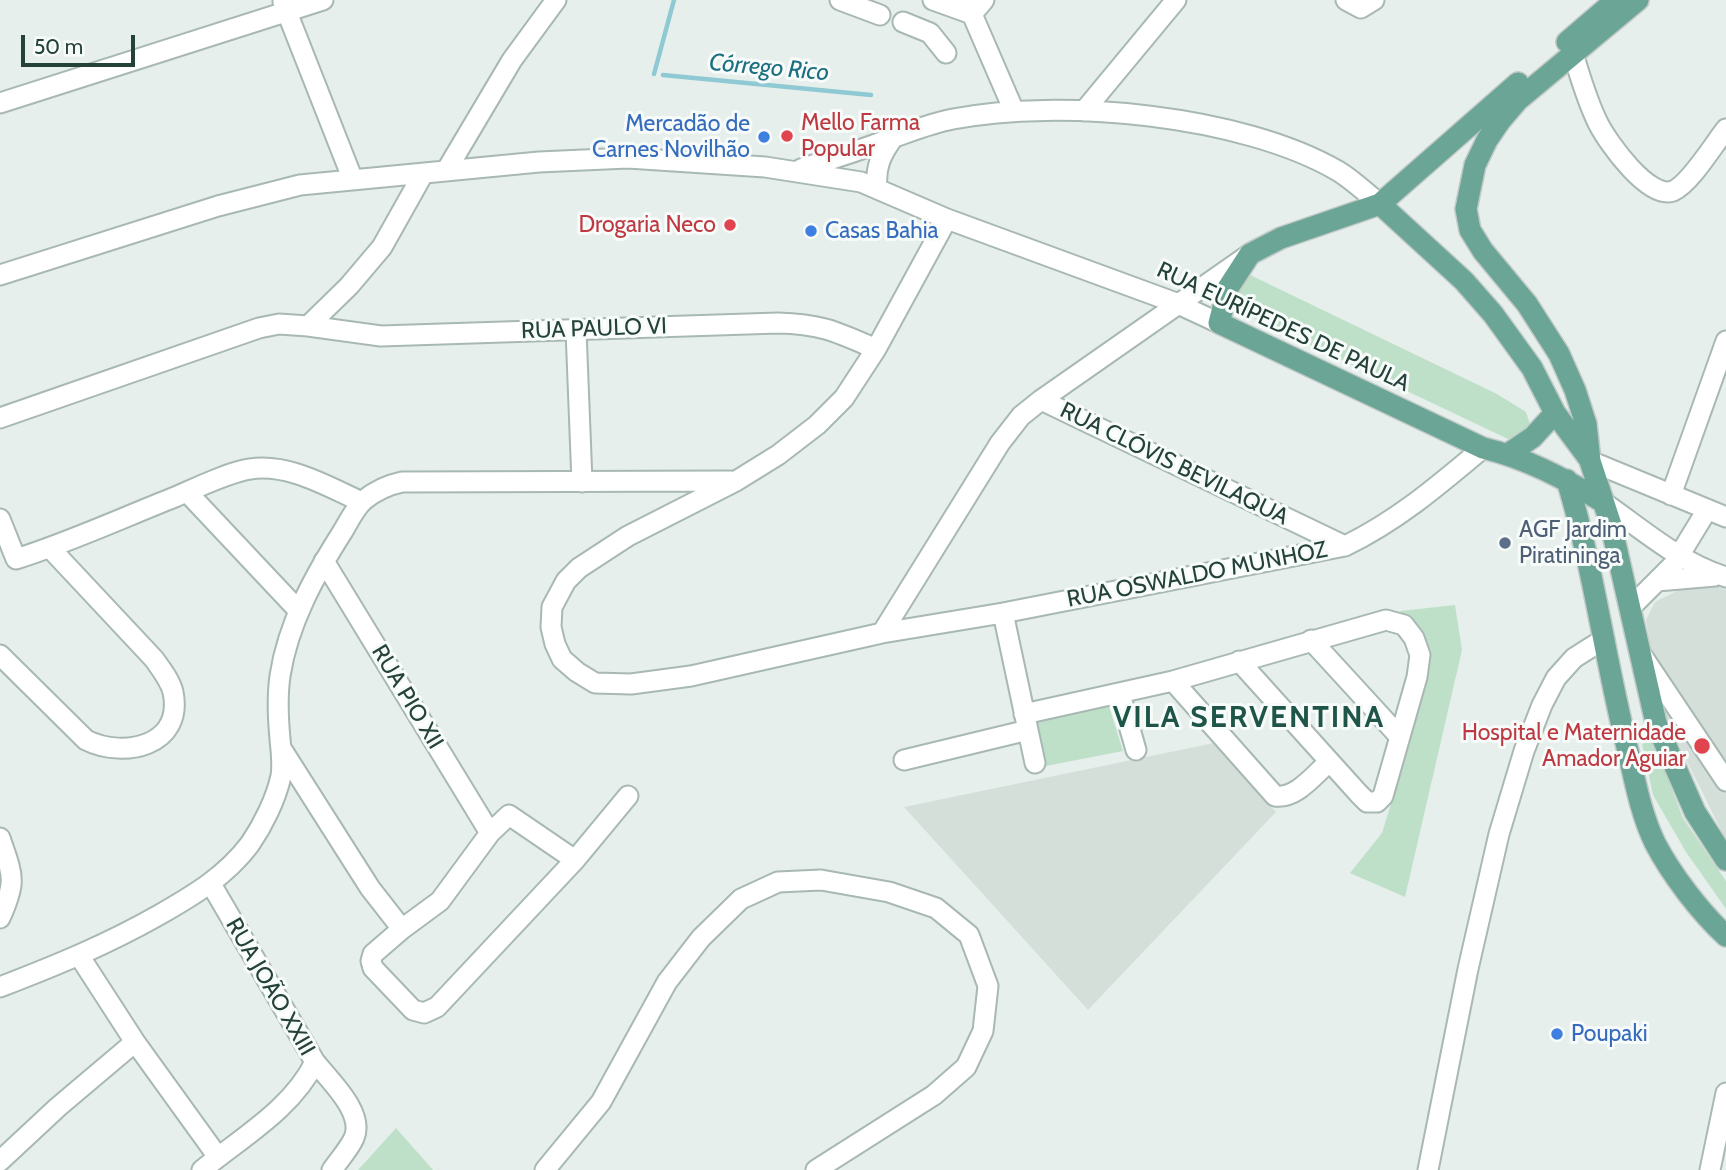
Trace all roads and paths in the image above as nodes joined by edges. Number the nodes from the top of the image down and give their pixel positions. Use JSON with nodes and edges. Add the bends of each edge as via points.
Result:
{"nodes":[{"id":1,"x":323,"y":0,"type":"edge"},
{"id":2,"x":556,"y":0,"type":"edge"},
{"id":3,"x":840,"y":0,"type":"edge"},
{"id":4,"x":933,"y":0,"type":"edge"},
{"id":5,"x":1176,"y":0,"type":"edge"},
{"id":6,"x":1346,"y":0,"type":"edge"},
{"id":7,"x":1616,"y":0,"type":"edge"},
{"id":8,"x":1638,"y":0,"type":"edge"},
{"id":9,"x":1373,"y":2,"type":"edge"},
{"id":10,"x":975,"y":4,"type":"edge"},
{"id":11,"x":285,"y":6,"type":"edge"},
{"id":12,"x":880,"y":15,"type":"dead end"},
{"id":13,"x":903,"y":22,"type":"dead end"},
{"id":14,"x":1571,"y":47,"type":"junction"},
{"id":15,"x":946,"y":53,"type":"dead end"},
{"id":16,"x":0,"y":103,"type":"edge"},
{"id":17,"x":1014,"y":111,"type":"junction"},
{"id":18,"x":1084,"y":111,"type":"junction"},
{"id":19,"x":1726,"y":129,"type":"edge"},
{"id":20,"x":892,"y":138,"type":"junction"},
{"id":21,"x":798,"y":170,"type":"junction"},
{"id":22,"x":446,"y":171,"type":"junction"},
{"id":23,"x":423,"y":174,"type":"junction"},
{"id":24,"x":352,"y":180,"type":"junction"},
{"id":25,"x":877,"y":188,"type":"junction"},
{"id":26,"x":1380,"y":204,"type":"junction"},
{"id":27,"x":947,"y":219,"type":"junction"},
{"id":28,"x":1250,"y":254,"type":"junction"},
{"id":29,"x":0,"y":275,"type":"edge"},
{"id":30,"x":1176,"y":303,"type":"junction"},
{"id":31,"x":1219,"y":323,"type":"junction"},
{"id":32,"x":308,"y":326,"type":"junction"},
{"id":33,"x":576,"y":330,"type":"junction"},
{"id":34,"x":1726,"y":341,"type":"edge"},
{"id":35,"x":876,"y":349,"type":"junction"},
{"id":36,"x":1041,"y":400,"type":"junction"},
{"id":37,"x":1555,"y":413,"type":"junction"},
{"id":38,"x":0,"y":418,"type":"edge"},
{"id":39,"x":1483,"y":448,"type":"junction"},
{"id":40,"x":1508,"y":454,"type":"junction"},
{"id":41,"x":1590,"y":461,"type":"junction"},
{"id":42,"x":1567,"y":480,"type":"junction"},
{"id":43,"x":736,"y":481,"type":"junction"},
{"id":44,"x":582,"y":482,"type":"junction"},
{"id":45,"x":187,"y":492,"type":"junction"},
{"id":46,"x":1671,"y":495,"type":"junction"},
{"id":47,"x":362,"y":502,"type":"junction"},
{"id":48,"x":1603,"y":502,"type":"junction"},
{"id":49,"x":1707,"y":510,"type":"junction"},
{"id":50,"x":1726,"y":517,"type":"edge"},
{"id":51,"x":0,"y":519,"type":"edge"},
{"id":52,"x":1345,"y":546,"type":"junction"},
{"id":53,"x":50,"y":548,"type":"junction"},
{"id":54,"x":1680,"y":556,"type":"junction"},
{"id":55,"x":324,"y":561,"type":"junction"},
{"id":56,"x":1724,"y":577,"type":"edge"},
{"id":57,"x":1657,"y":581,"type":"junction"},
{"id":58,"x":1630,"y":608,"type":"junction"},
{"id":59,"x":299,"y":611,"type":"junction"},
{"id":60,"x":1003,"y":613,"type":"junction"},
{"id":61,"x":882,"y":633,"type":"junction"},
{"id":62,"x":1604,"y":639,"type":"junction"},
{"id":63,"x":1311,"y":640,"type":"junction"},
{"id":64,"x":1640,"y":652,"type":"junction"},
{"id":65,"x":0,"y":655,"type":"edge"},
{"id":66,"x":1238,"y":661,"type":"junction"},
{"id":67,"x":1173,"y":681,"type":"junction"},
{"id":68,"x":1120,"y":694,"type":"junction"},
{"id":69,"x":1026,"y":722,"type":"junction"},
{"id":70,"x":1399,"y":736,"type":"junction"},
{"id":71,"x":280,"y":747,"type":"junction"},
{"id":72,"x":1136,"y":750,"type":"dead end"},
{"id":73,"x":904,"y":760,"type":"dead end"},
{"id":74,"x":1329,"y":762,"type":"junction"},
{"id":75,"x":1035,"y":763,"type":"dead end"},
{"id":76,"x":1726,"y":781,"type":"edge"},
{"id":77,"x":628,"y":796,"type":"dead end"},
{"id":78,"x":490,"y":833,"type":"junction"},
{"id":79,"x":0,"y":838,"type":"edge"},
{"id":80,"x":575,"y":860,"type":"junction"},
{"id":81,"x":1726,"y":860,"type":"edge"},
{"id":82,"x":211,"y":884,"type":"junction"},
{"id":83,"x":0,"y":918,"type":"edge"},
{"id":84,"x":402,"y":929,"type":"junction"},
{"id":85,"x":1723,"y":931,"type":"edge"},
{"id":86,"x":80,"y":957,"type":"junction"},
{"id":87,"x":0,"y":987,"type":"edge"},
{"id":88,"x":135,"y":1042,"type":"junction"},
{"id":89,"x":315,"y":1062,"type":"junction"},
{"id":90,"x":1726,"y":1093,"type":"edge"},
{"id":91,"x":218,"y":1157,"type":"junction"},
{"id":92,"x":0,"y":1161,"type":"edge"},
{"id":93,"x":202,"y":1170,"type":"edge"},
{"id":94,"x":332,"y":1170,"type":"edge"},
{"id":95,"x":545,"y":1170,"type":"edge"},
{"id":96,"x":816,"y":1170,"type":"edge"},
{"id":97,"x":1428,"y":1170,"type":"edge"},
{"id":98,"x":1710,"y":1170,"type":"edge"}],
"edges":[{"from":1,"to":11,"type":"street"},
{"from":2,"to":22,"type":"street","via":[[512,61]]},
{"from":3,"to":12,"type":"street"},
{"from":4,"to":10,"type":"street"},
{"from":5,"to":18,"type":"street"},
{"from":6,"to":9,"type":"street","via":[[1361,8]]},
{"from":7,"to":14,"type":"main road"},
{"from":8,"to":14,"type":"main road"},
{"from":10,"to":17,"type":"street"},
{"from":11,"to":16,"type":"street"},
{"from":11,"to":24,"type":"street"},
{"from":13,"to":15,"type":"street","via":[[930,33]]},
{"from":14,"to":19,"type":"street","via":[[1599,125],[1647,185],[1661,193],[1685,182]]},
{"from":14,"to":26,"type":"main road"},
{"from":14,"to":41,"type":"main road","via":[[1518,100],[1487,141],[1475,166],[1466,209],[1470,230],[1483,251],[1527,303],[1559,354],[1586,424]]},
{"from":17,"to":18,"type":"street"},
{"from":17,"to":20,"type":"street","via":[[928,125]]},
{"from":18,"to":26,"type":"street","via":[[1195,124],[1286,146],[1339,172]]},
{"from":20,"to":21,"type":"street"},
{"from":20,"to":25,"type":"street","via":[[878,165]]},
{"from":21,"to":22,"type":"street","name":"RUA EURÍPEDES DE PAULA","via":[[628,158]]},
{"from":21,"to":25,"type":"street","name":"RUA EURÍPEDES DE PAULA"},
{"from":22,"to":23,"type":"street","name":"RUA EURÍPEDES DE PAULA"},
{"from":23,"to":24,"type":"street","name":"RUA EURÍPEDES DE PAULA"},
{"from":23,"to":32,"type":"street","via":[[382,247]]},
{"from":24,"to":29,"type":"street","name":"RUA EURÍPEDES DE PAULA","via":[[256,195]]},
{"from":25,"to":27,"type":"street","name":"RUA EURÍPEDES DE PAULA"},
{"from":26,"to":28,"type":"main road"},
{"from":26,"to":37,"type":"main road","via":[[1493,314],[1532,368]]},
{"from":27,"to":30,"type":"street","name":"RUA EURÍPEDES DE PAULA"},
{"from":27,"to":35,"type":"street","name":"RUA OSWALDO MUNHOZ"},
{"from":28,"to":30,"type":"street"},
{"from":28,"to":31,"type":"main road","via":[[1228,288]]},
{"from":30,"to":31,"type":"street","name":"RUA EURÍPEDES DE PAULA"},
{"from":30,"to":36,"type":"street"},
{"from":31,"to":39,"type":"main road","name":"RUA EURÍPEDES DE PAULA"},
{"from":32,"to":33,"type":"street","name":"RUA PAULO VI","via":[[381,336]]},
{"from":32,"to":38,"type":"street","name":"RUA PAULO VI","via":[[259,328]]},
{"from":33,"to":35,"type":"street","name":"RUA PAULO VI","via":[[810,323]]},
{"from":33,"to":44,"type":"street"},
{"from":34,"to":46,"type":"street"},
{"from":35,"to":43,"type":"street","name":"RUA OSWALDO MUNHOZ","via":[[844,398],[817,425]]},
{"from":36,"to":52,"type":"street","name":"RUA CLÓVIS BEVILAQUA"},
{"from":36,"to":61,"type":"street","via":[[1000,443]]},
{"from":37,"to":40,"type":"main road","via":[[1533,438]]},
{"from":37,"to":41,"type":"main road"},
{"from":39,"to":40,"type":"main road","name":"RUA EURÍPEDES DE PAULA"},
{"from":39,"to":52,"type":"street","name":"RUA OSWALDO MUNHOZ","via":[[1410,508]]},
{"from":40,"to":42,"type":"main road","name":"RUA EURÍPEDES DE PAULA"},
{"from":41,"to":46,"type":"street"},
{"from":41,"to":48,"type":"main road"},
{"from":42,"to":48,"type":"main road","name":"RUA EURÍPEDES DE PAULA"},
{"from":42,"to":62,"type":"main road"},
{"from":43,"to":44,"type":"street"},
{"from":43,"to":61,"type":"street","name":"RUA OSWALDO MUNHOZ","via":[[628,536],[572,574],[552,607],[551,627],[562,659],[595,683],[631,684],[691,676]]},
{"from":44,"to":47,"type":"street","via":[[402,482]]},
{"from":45,"to":47,"type":"street","via":[[251,469],[310,478]]},
{"from":45,"to":53,"type":"street"},
{"from":45,"to":59,"type":"street"},
{"from":46,"to":49,"type":"street"},
{"from":47,"to":55,"type":"street"},
{"from":48,"to":54,"type":"street","name":"RUA EURÍPEDES DE PAULA"},
{"from":48,"to":58,"type":"main road"},
{"from":49,"to":50,"type":"street"},
{"from":49,"to":54,"type":"street"},
{"from":51,"to":53,"type":"street","via":[[16,559]]},
{"from":52,"to":60,"type":"street","name":"RUA OSWALDO MUNHOZ"},
{"from":53,"to":65,"type":"street","via":[[159,665],[172,689],[175,706],[170,723],[158,738],[143,746],[98,746],[86,740]]},
{"from":54,"to":56,"type":"street","name":"RUA EURÍPEDES DE PAULA"},
{"from":54,"to":57,"type":"street"},
{"from":55,"to":59,"type":"street"},
{"from":55,"to":78,"type":"street","name":"RUA PIO XII"},
{"from":56,"to":57,"type":"street"},
{"from":57,"to":58,"type":"street"},
{"from":58,"to":64,"type":"main road"},
{"from":59,"to":71,"type":"street","via":[[285,646],[280,678]]},
{"from":60,"to":61,"type":"street","name":"RUA OSWALDO MUNHOZ"},
{"from":60,"to":69,"type":"street"},
{"from":62,"to":85,"type":"main road","via":[[1619,720],[1651,833],[1674,873]]},
{"from":62,"to":97,"type":"street","via":[[1574,658],[1556,678],[1524,751],[1499,834],[1468,969]]},
{"from":63,"to":66,"type":"street"},
{"from":63,"to":70,"type":"street"},
{"from":63,"to":70,"type":"street","via":[[1386,620],[1404,625],[1420,655]]},
{"from":64,"to":76,"type":"street"},
{"from":64,"to":81,"type":"main road","via":[[1661,737],[1695,812]]},
{"from":66,"to":67,"type":"street"},
{"from":66,"to":74,"type":"street"},
{"from":67,"to":68,"type":"street"},
{"from":67,"to":74,"type":"street","via":[[1275,796],[1296,791]]},
{"from":68,"to":69,"type":"street"},
{"from":68,"to":72,"type":"street"},
{"from":69,"to":73,"type":"street"},
{"from":69,"to":75,"type":"street"},
{"from":70,"to":74,"type":"street","via":[[1383,796],[1377,802],[1367,802]]},
{"from":71,"to":82,"type":"street","via":[[281,774],[262,824]]},
{"from":71,"to":84,"type":"street","via":[[370,888]]},
{"from":77,"to":80,"type":"street"},
{"from":78,"to":80,"type":"street","via":[[509,816]]},
{"from":78,"to":84,"type":"street","via":[[440,901]]},
{"from":79,"to":83,"type":"street","via":[[13,884]]},
{"from":80,"to":84,"type":"street","via":[[437,1007],[425,1013],[413,1010],[371,961]]},
{"from":82,"to":86,"type":"street"},
{"from":82,"to":89,"type":"street","name":"RUA JOÃO XXIII"},
{"from":86,"to":87,"type":"street"},
{"from":86,"to":88,"type":"street"},
{"from":88,"to":91,"type":"street"},
{"from":88,"to":92,"type":"street"},
{"from":89,"to":91,"type":"street","name":"RUA JOÃO XXIII","via":[[291,1099]]},
{"from":89,"to":94,"type":"street","via":[[358,1123],[354,1138]]},
{"from":90,"to":98,"type":"street"},
{"from":91,"to":93,"type":"street","name":"RUA JOÃO XXIII"},
{"from":95,"to":96,"type":"street","via":[[601,1102],[667,982],[701,938],[741,899],[778,883],[821,880],[889,892],[936,908],[970,935],[988,986],[984,1031],[966,1067],[934,1095]]}]}
